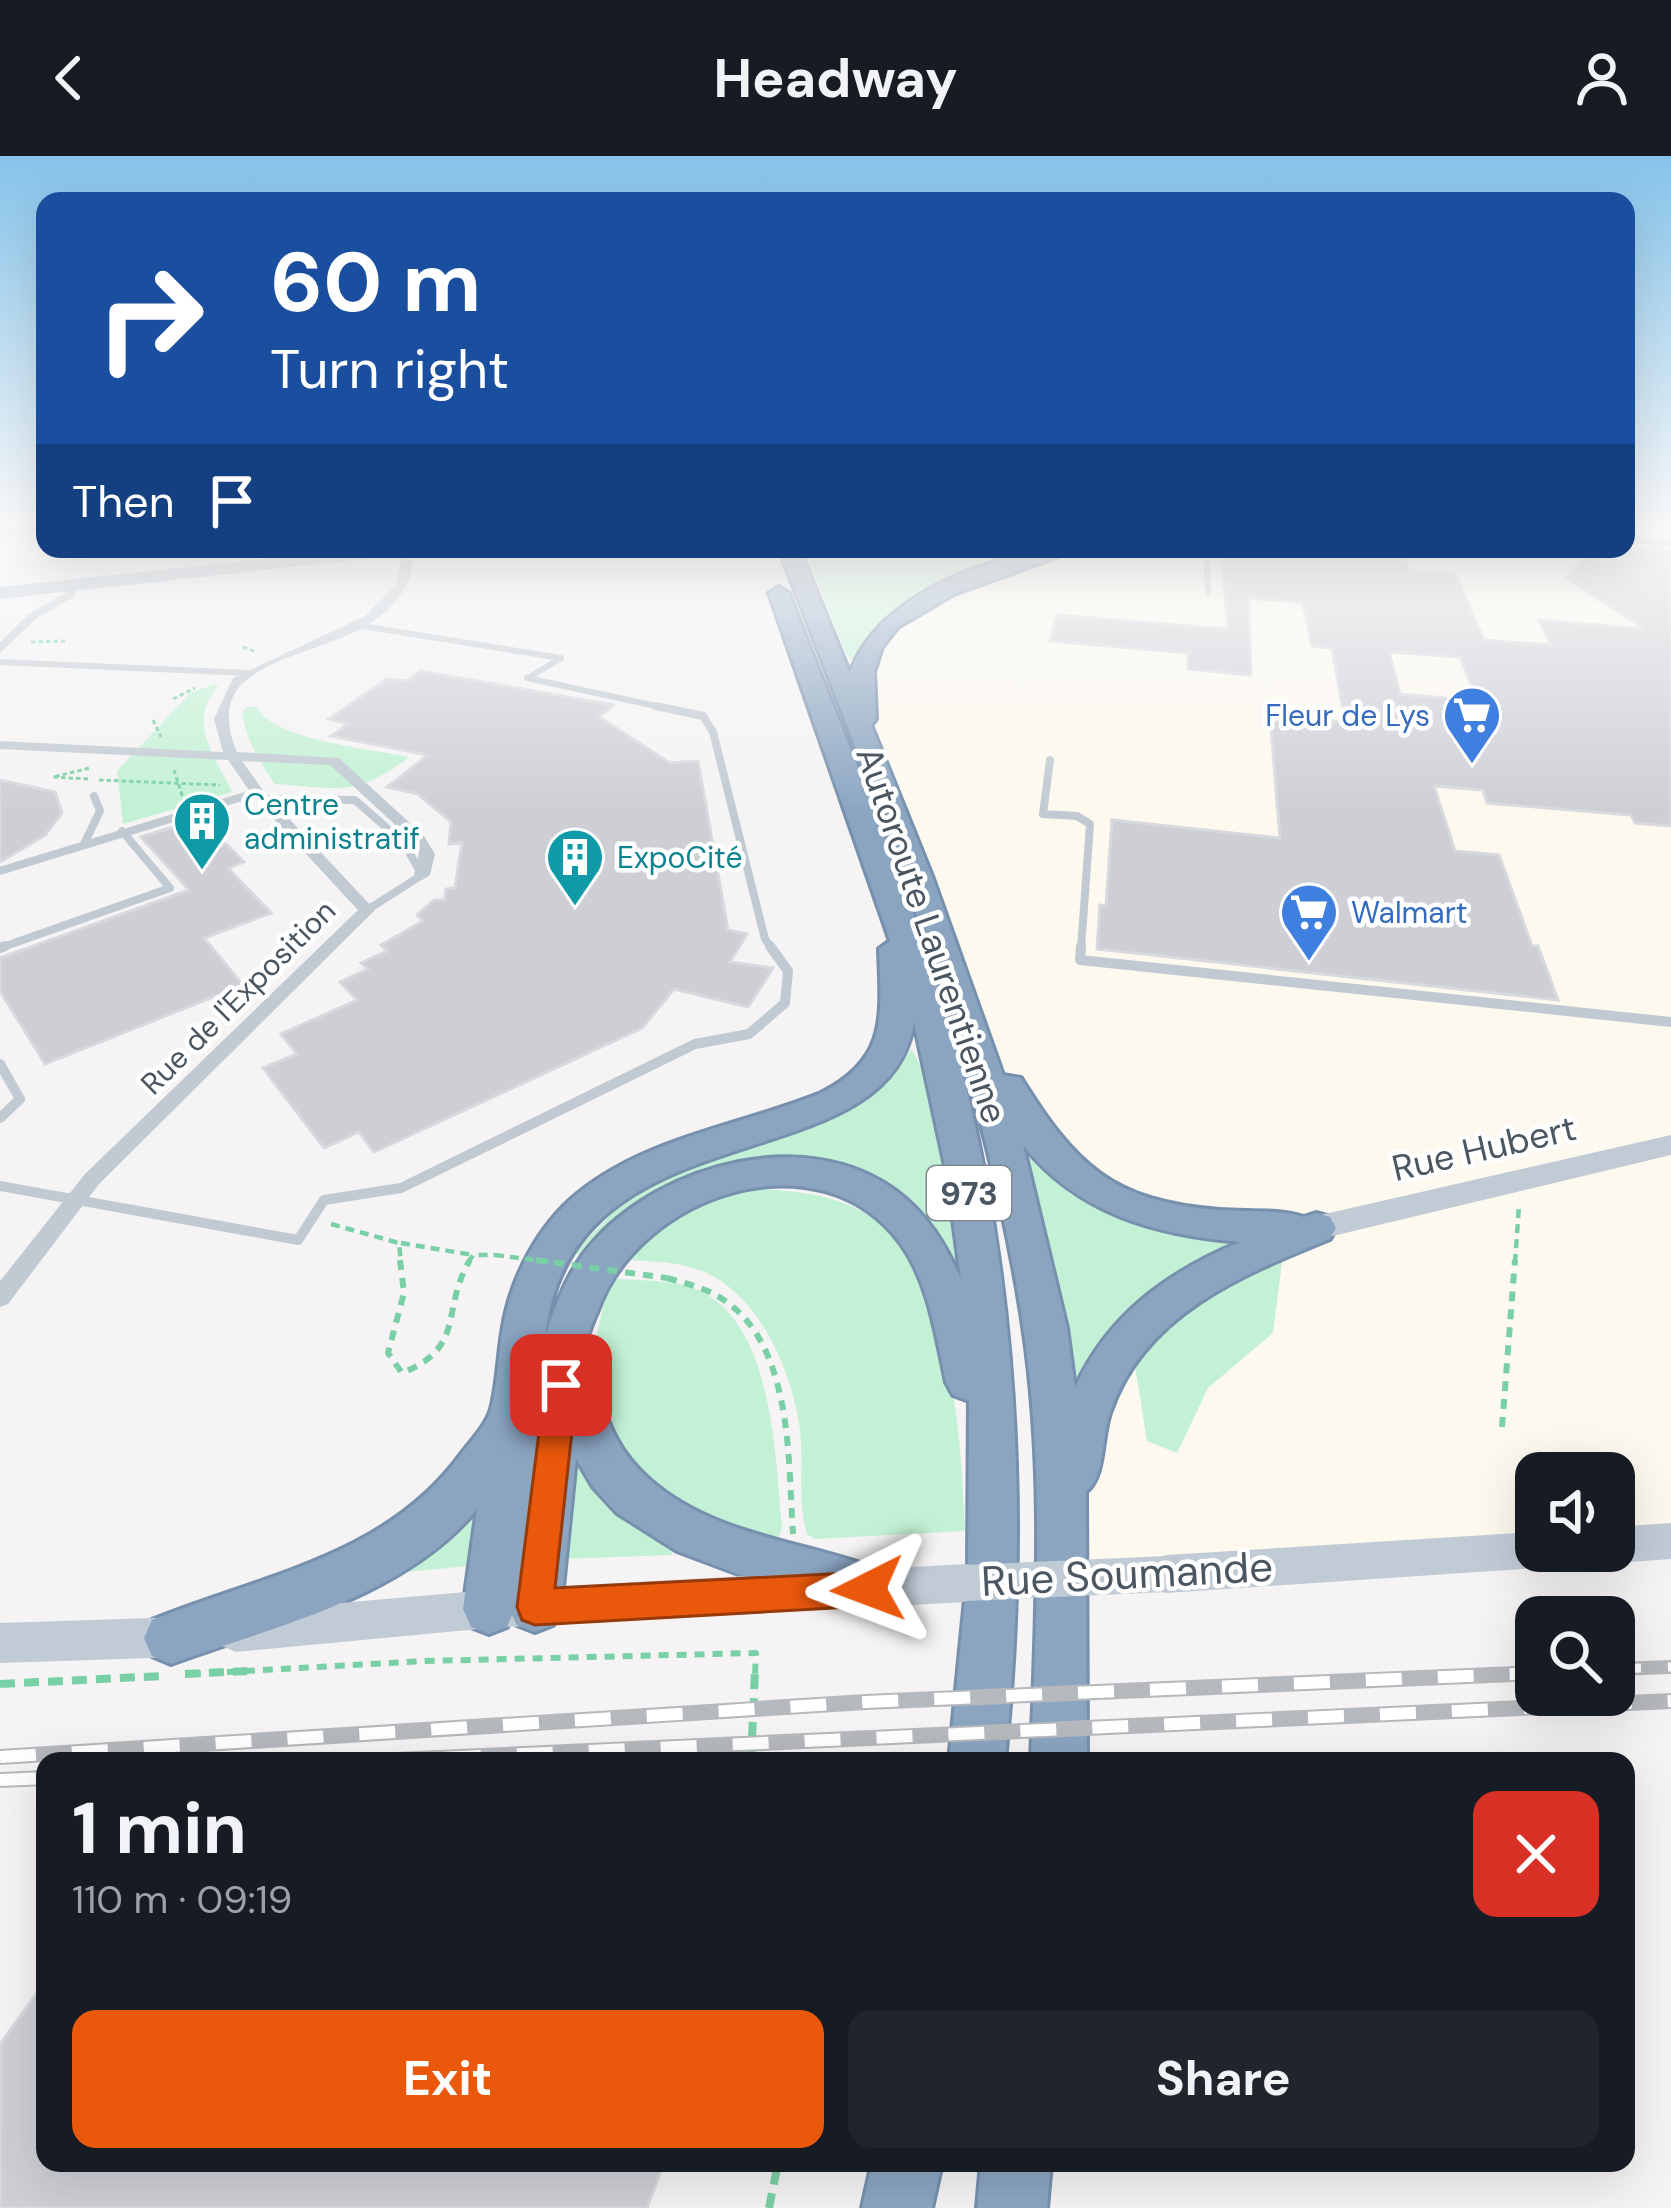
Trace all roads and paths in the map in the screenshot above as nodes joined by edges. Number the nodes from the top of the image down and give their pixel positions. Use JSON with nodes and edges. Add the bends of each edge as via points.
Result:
{"nodes":[{"id":1,"x":30,"y":619,"type":"edge"},
{"id":2,"x":363,"y":619,"type":"edge"},
{"id":3,"x":788,"y":619,"type":"edge"},
{"id":4,"x":816,"y":619,"type":"edge"},
{"id":5,"x":893,"y":619,"type":"edge"},
{"id":6,"x":356,"y":625,"type":"junction"},
{"id":7,"x":68,"y":640,"type":"dead end"},
{"id":8,"x":3,"y":646,"type":"edge"},
{"id":9,"x":0,"y":662,"type":"edge"},
{"id":10,"x":248,"y":673,"type":"junction"},
{"id":11,"x":865,"y":742,"type":"junction"},
{"id":12,"x":0,"y":745,"type":"edge"},
{"id":13,"x":154,"y":752,"type":"junction"},
{"id":14,"x":232,"y":756,"type":"junction"},
{"id":15,"x":1050,"y":760,"type":"dead end"},
{"id":16,"x":259,"y":792,"type":"junction"},
{"id":17,"x":94,"y":796,"type":"dead end"},
{"id":18,"x":122,"y":831,"type":"junction"},
{"id":19,"x":84,"y":844,"type":"junction"},
{"id":20,"x":0,"y":871,"type":"edge"},
{"id":21,"x":422,"y":874,"type":"junction"},
{"id":22,"x":367,"y":910,"type":"junction"},
{"id":23,"x":894,"y":913,"type":"junction"},
{"id":24,"x":0,"y":948,"type":"edge"},
{"id":25,"x":1671,"y":1022,"type":"edge"},
{"id":26,"x":975,"y":1041,"type":"junction"},
{"id":27,"x":0,"y":1064,"type":"edge"},
{"id":28,"x":3,"y":1112,"type":"edge"},
{"id":29,"x":1671,"y":1144,"type":"edge"},
{"id":30,"x":1521,"y":1178,"type":"junction"},
{"id":31,"x":0,"y":1186,"type":"edge"},
{"id":32,"x":73,"y":1200,"type":"junction"},
{"id":33,"x":308,"y":1220,"type":"junction"},
{"id":34,"x":1316,"y":1228,"type":"junction"},
{"id":35,"x":399,"y":1243,"type":"junction"},
{"id":36,"x":473,"y":1255,"type":"junction"},
{"id":37,"x":0,"y":1298,"type":"edge"},
{"id":38,"x":566,"y":1340,"type":"junction"},
{"id":39,"x":508,"y":1426,"type":"junction"},
{"id":40,"x":1502,"y":1427,"type":"dead end"},
{"id":41,"x":994,"y":1482,"type":"junction"},
{"id":42,"x":1063,"y":1534,"type":"junction"},
{"id":43,"x":1671,"y":1541,"type":"edge"},
{"id":44,"x":1635,"y":1544,"type":"edge"},
{"id":45,"x":795,"y":1549,"type":"dead end"},
{"id":46,"x":1515,"y":1551,"type":"edge"},
{"id":47,"x":868,"y":1589,"type":"junction"},
{"id":48,"x":512,"y":1608,"type":"junction"},
{"id":49,"x":171,"y":1638,"type":"junction"},
{"id":50,"x":0,"y":1643,"type":"edge"},
{"id":51,"x":0,"y":1684,"type":"edge"},
{"id":52,"x":751,"y":1752,"type":"edge"},
{"id":53,"x":978,"y":1752,"type":"edge"},
{"id":54,"x":1059,"y":1752,"type":"edge"},
{"id":55,"x":776,"y":2172,"type":"edge"},
{"id":56,"x":905,"y":2172,"type":"edge"},
{"id":57,"x":1015,"y":2172,"type":"edge"},
{"id":58,"x":769,"y":2208,"type":"edge"},
{"id":59,"x":897,"y":2208,"type":"edge"},
{"id":60,"x":1012,"y":2208,"type":"edge"}],
"edges":[{"from":1,"to":8,"type":"street"},
{"from":2,"to":6,"type":"street"},
{"from":3,"to":23,"type":"highway","name":"Autoroute Laurentienne","number":"973"},
{"from":4,"to":11,"type":"highway","name":"Autoroute Laurentienne","number":"973"},
{"from":5,"to":11,"type":"highway","via":[[862,670]]},
{"from":6,"to":10,"type":"street"},
{"from":6,"to":33,"type":"lane","via":[[561,658],[527,678],[703,716],[765,940],[788,971],[784,1003],[749,1034],[695,1044],[401,1188],[324,1200]]},
{"from":7,"to":8,"type":"path"},
{"from":9,"to":10,"type":"lane"},
{"from":10,"to":14,"type":"street","name":"Rue de l'Exposition","via":[[219,718]]},
{"from":11,"to":26,"type":"highway","name":"Autoroute Laurentienne","number":"973"},
{"from":12,"to":13,"type":"street"},
{"from":13,"to":14,"type":"street"},
{"from":13,"to":16,"type":"path","via":[[53,778]]},
{"from":14,"to":16,"type":"street","name":"Rue de l'Exposition"},
{"from":14,"to":21,"type":"street","via":[[334,761],[419,839],[427,854]]},
{"from":15,"to":25,"type":"lane","via":[[1043,814],[1090,824],[1080,959]]},
{"from":16,"to":18,"type":"lane"},
{"from":16,"to":21,"type":"lane","via":[[355,800],[420,862]]},
{"from":16,"to":22,"type":"street","name":"Rue de l'Exposition"},
{"from":17,"to":19,"type":"lane","via":[[100,811]]},
{"from":18,"to":19,"type":"lane"},
{"from":18,"to":24,"type":"lane","via":[[170,888]]},
{"from":19,"to":20,"type":"lane"},
{"from":21,"to":22,"type":"lane"},
{"from":22,"to":32,"type":"street","name":"Rue de l'Exposition"},
{"from":23,"to":39,"type":"highway","via":[[897,1020],[880,1066],[833,1104],[668,1159],[577,1216],[533,1280]]},
{"from":23,"to":41,"type":"highway","name":"Autoroute Laurentienne","number":"973","via":[[939,1052],[978,1240]]},
{"from":26,"to":34,"type":"highway","via":[[1002,1070],[1035,1139],[1107,1196],[1184,1224]]},
{"from":26,"to":42,"type":"highway","name":"Autoroute Laurentienne","number":"973","via":[[1003,1133],[1047,1353]]},
{"from":27,"to":28,"type":"lane","via":[[20,1099]]},
{"from":29,"to":30,"type":"street","name":"Rue Hubert"},
{"from":30,"to":34,"type":"street","name":"Rue Hubert"},
{"from":30,"to":40,"type":"path"},
{"from":31,"to":32,"type":"lane"},
{"from":32,"to":33,"type":"lane","via":[[298,1240]]},
{"from":32,"to":37,"type":"street","name":"Rue de l'Exposition"},
{"from":33,"to":35,"type":"path"},
{"from":34,"to":42,"type":"highway","via":[[1209,1270],[1154,1309],[1087,1412]]},
{"from":35,"to":36,"type":"path"},
{"from":35,"to":36,"type":"path","via":[[405,1280],[386,1351],[402,1372],[444,1351],[453,1288]]},
{"from":36,"to":45,"type":"path","bridge":true,"via":[[667,1278],[708,1290],[737,1310],[781,1403]]},
{"from":38,"to":41,"type":"highway","via":[[592,1275],[653,1212],[683,1194],[757,1173],[826,1175],[890,1207],[926,1251],[950,1308]]},
{"from":38,"to":47,"type":"highway","via":[[589,1435],[631,1496],[711,1540]]},
{"from":38,"to":48,"type":"highway"},
{"from":39,"to":48,"type":"highway"},
{"from":39,"to":49,"type":"highway","via":[[447,1508],[405,1541],[364,1565]]},
{"from":41,"to":53,"type":"highway","name":"Autoroute Laurentienne","number":"973","via":[[992,1652]]},
{"from":42,"to":54,"type":"highway","name":"Autoroute Laurentienne","number":"973"},
{"from":43,"to":44,"type":"street"},
{"from":46,"to":47,"type":"street","name":"Rue Soumande","bridge":true},
{"from":47,"to":48,"type":"street","name":"Rue Soumande"},
{"from":48,"to":49,"type":"street","name":"Rue Soumande"},
{"from":49,"to":50,"type":"street","name":"Rue Soumande"},
{"from":51,"to":52,"type":"path","via":[[756,1653]]},
{"from":55,"to":58,"type":"path"},
{"from":56,"to":59,"type":"highway"},
{"from":57,"to":60,"type":"highway"}]}
